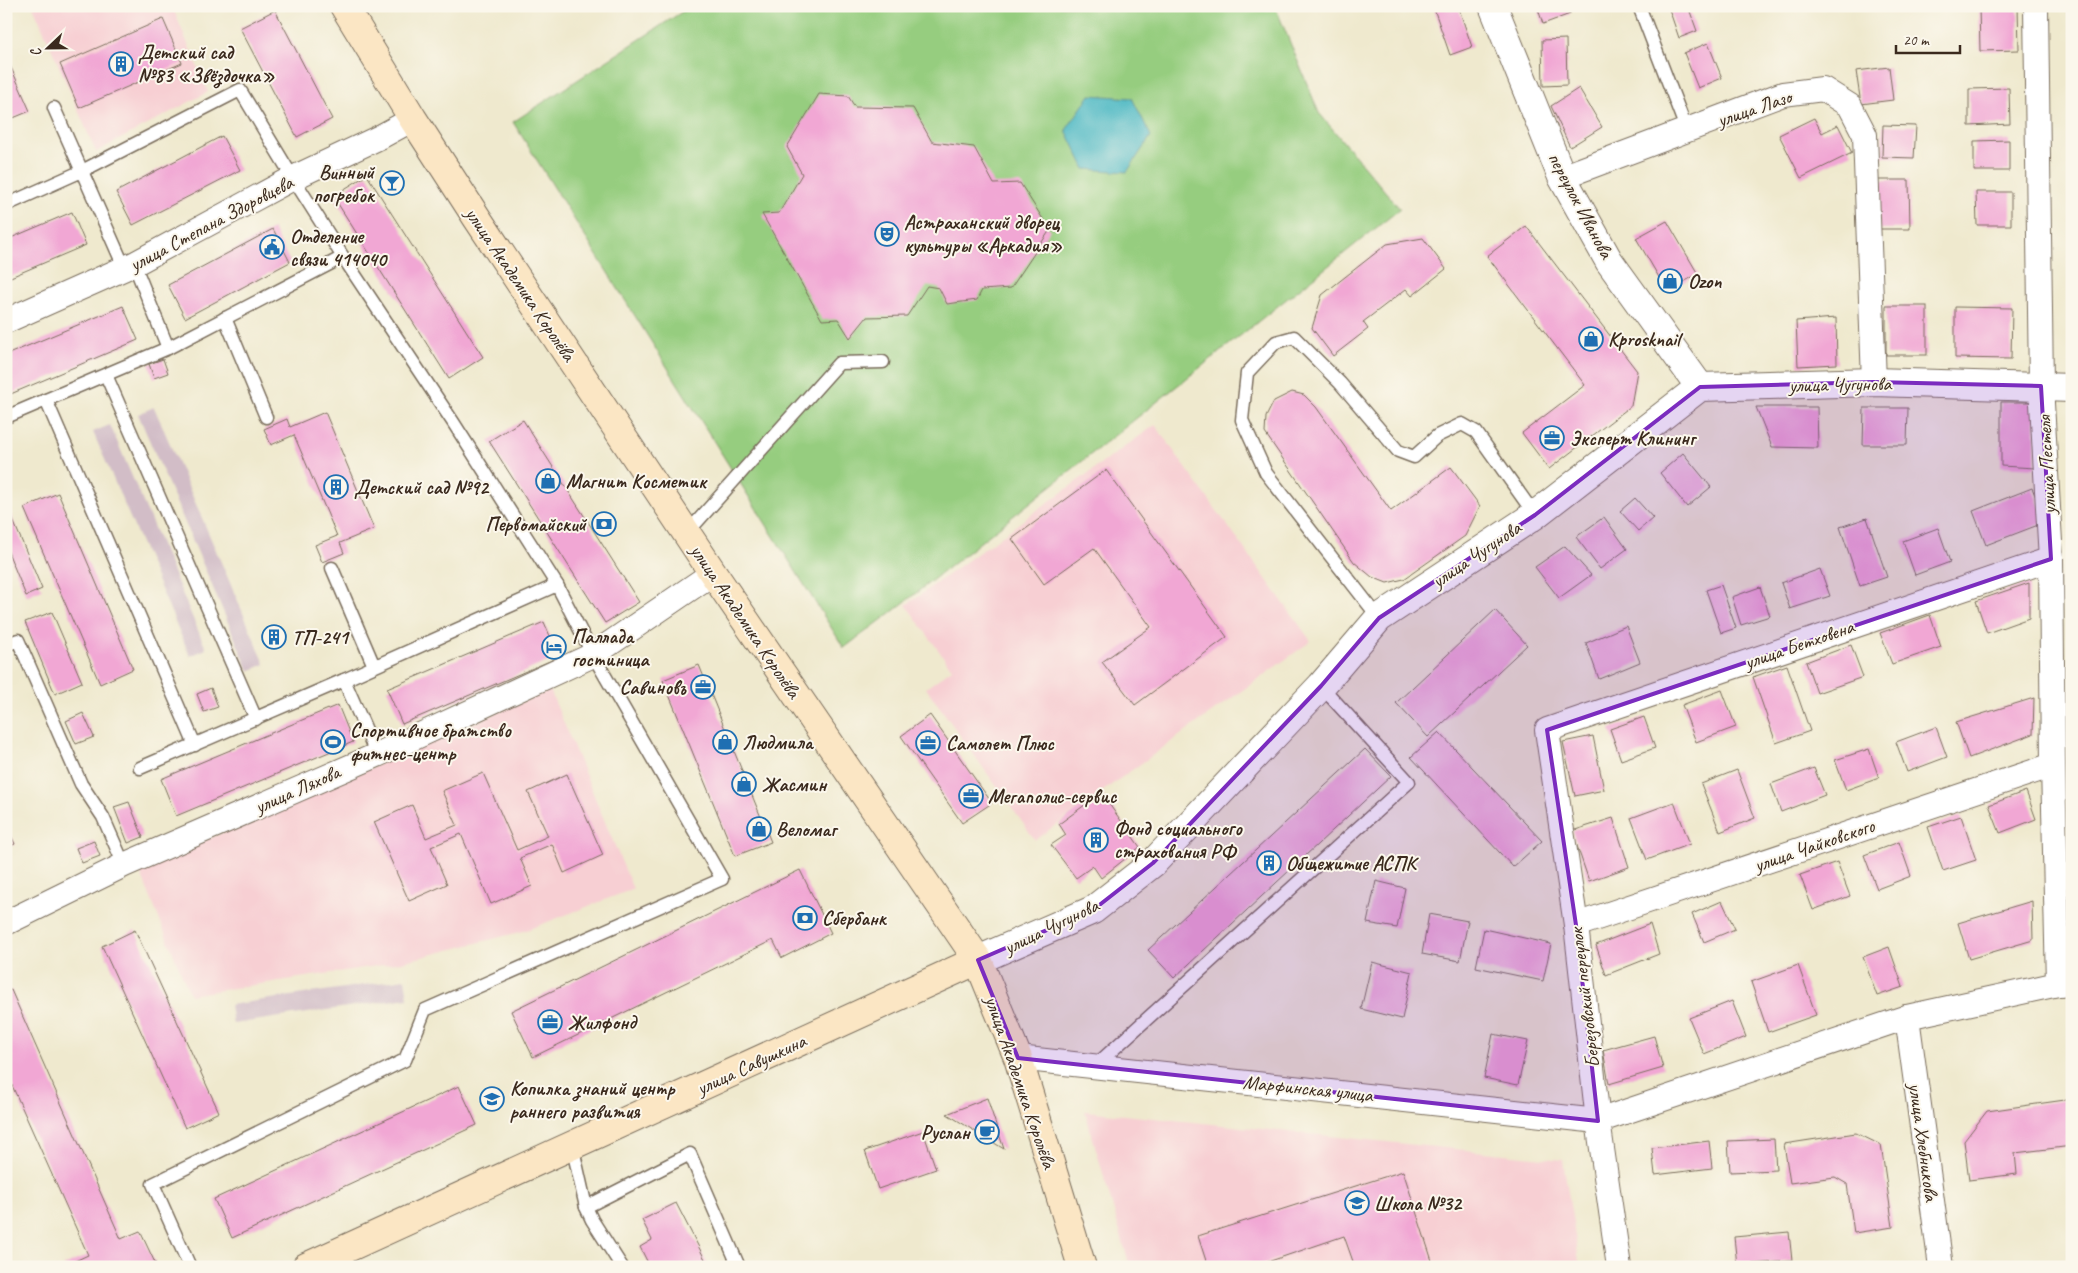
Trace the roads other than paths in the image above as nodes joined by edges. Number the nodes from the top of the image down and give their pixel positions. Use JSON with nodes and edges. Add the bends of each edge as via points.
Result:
{"nodes":[{"id":1,"x":344,"y":6,"type":"edge"},
{"id":2,"x":1492,"y":6,"type":"edge"},
{"id":3,"x":1639,"y":6,"type":"edge"},
{"id":4,"x":2036,"y":6,"type":"edge"},
{"id":5,"x":54,"y":108,"type":"dead end"},
{"id":6,"x":413,"y":119,"type":"junction"},
{"id":7,"x":1687,"y":131,"type":"junction"},
{"id":8,"x":82,"y":171,"type":"junction"},
{"id":9,"x":1562,"y":177,"type":"junction"},
{"id":10,"x":293,"y":178,"type":"junction"},
{"id":11,"x":6,"y":205,"type":"edge"},
{"id":12,"x":343,"y":257,"type":"junction"},
{"id":13,"x":129,"y":266,"type":"junction"},
{"id":14,"x":225,"y":318,"type":"junction"},
{"id":15,"x":6,"y":321,"type":"edge"},
{"id":16,"x":168,"y":348,"type":"junction"},
{"id":17,"x":883,"y":362,"type":"dead end"},
{"id":18,"x":106,"y":375,"type":"junction"},
{"id":19,"x":1874,"y":382,"type":"junction"},
{"id":20,"x":2041,"y":386,"type":"junction"},
{"id":21,"x":1700,"y":387,"type":"junction"},
{"id":22,"x":2072,"y":388,"type":"edge"},
{"id":23,"x":46,"y":400,"type":"junction"},
{"id":24,"x":6,"y":417,"type":"edge"},
{"id":25,"x":266,"y":417,"type":"dead end"},
{"id":26,"x":1535,"y":515,"type":"junction"},
{"id":27,"x":687,"y":533,"type":"junction"},
{"id":28,"x":2051,"y":559,"type":"junction"},
{"id":29,"x":332,"y":568,"type":"dead end"},
{"id":30,"x":713,"y":573,"type":"junction"},
{"id":31,"x":557,"y":585,"type":"junction"},
{"id":32,"x":1380,"y":618,"type":"junction"},
{"id":33,"x":6,"y":645,"type":"edge"},
{"id":34,"x":593,"y":656,"type":"junction"},
{"id":35,"x":374,"y":666,"type":"junction"},
{"id":36,"x":344,"y":680,"type":"junction"},
{"id":37,"x":1321,"y":686,"type":"junction"},
{"id":38,"x":256,"y":719,"type":"junction"},
{"id":39,"x":1547,"y":730,"type":"joint"},
{"id":40,"x":195,"y":745,"type":"junction"},
{"id":41,"x":377,"y":755,"type":"junction"},
{"id":42,"x":2053,"y":764,"type":"junction"},
{"id":43,"x":140,"y":768,"type":"dead end"},
{"id":44,"x":124,"y":865,"type":"junction"},
{"id":45,"x":6,"y":923,"type":"edge"},
{"id":46,"x":1576,"y":925,"type":"junction"},
{"id":47,"x":978,"y":960,"type":"junction"},
{"id":48,"x":2065,"y":983,"type":"edge"},
{"id":49,"x":1907,"y":1017,"type":"junction"},
{"id":50,"x":1018,"y":1058,"type":"junction"},
{"id":51,"x":1096,"y":1065,"type":"junction"},
{"id":52,"x":1598,"y":1120,"type":"junction"},
{"id":53,"x":572,"y":1145,"type":"junction"},
{"id":54,"x":586,"y":1207,"type":"junction"},
{"id":55,"x":190,"y":1267,"type":"edge"},
{"id":56,"x":306,"y":1267,"type":"edge"},
{"id":57,"x":622,"y":1267,"type":"edge"},
{"id":58,"x":740,"y":1267,"type":"edge"},
{"id":59,"x":1082,"y":1267,"type":"edge"},
{"id":60,"x":1619,"y":1267,"type":"edge"},
{"id":61,"x":1941,"y":1267,"type":"edge"}],
"edges":[{"from":1,"to":6,"type":"main road","name":"улица Академика Королёва"},
{"from":2,"to":9,"type":"street","name":"переулок Иванова"},
{"from":3,"to":7,"type":"lane"},
{"from":4,"to":20,"type":"street","name":"улица Пестеля"},
{"from":5,"to":8,"type":"lane"},
{"from":6,"to":10,"type":"street","name":"улица Степана Здоровцева"},
{"from":6,"to":27,"type":"main road","name":"улица Академика Королёва"},
{"from":7,"to":9,"type":"street","name":"улица Лазо"},
{"from":7,"to":19,"type":"street","name":"улица Лазо","via":[[1783,94],[1823,89],[1850,106],[1865,136]]},
{"from":8,"to":10,"type":"lane","via":[[240,90]]},
{"from":8,"to":11,"type":"lane"},
{"from":8,"to":13,"type":"lane"},
{"from":9,"to":21,"type":"street","name":"переулок Иванова","via":[[1609,261]]},
{"from":10,"to":12,"type":"lane"},
{"from":10,"to":13,"type":"street","name":"улица Степана Здоровцева"},
{"from":12,"to":14,"type":"lane"},
{"from":12,"to":31,"type":"lane"},
{"from":13,"to":15,"type":"street","name":"улица Степана Здоровцева"},
{"from":13,"to":16,"type":"lane"},
{"from":14,"to":16,"type":"lane"},
{"from":14,"to":25,"type":"lane"},
{"from":16,"to":18,"type":"lane"},
{"from":17,"to":27,"type":"lane","via":[[839,363]]},
{"from":18,"to":23,"type":"lane"},
{"from":18,"to":38,"type":"lane"},
{"from":19,"to":20,"type":"street","name":"улица Чугунова"},
{"from":19,"to":21,"type":"street","name":"улица Чугунова"},
{"from":20,"to":22,"type":"street","name":"улица Чугунова"},
{"from":20,"to":28,"type":"street","name":"улица Пестеля"},
{"from":21,"to":26,"type":"street","name":"улица Чугунова"},
{"from":23,"to":24,"type":"lane"},
{"from":23,"to":40,"type":"lane"},
{"from":26,"to":32,"type":"street","name":"улица Чугунова"},
{"from":26,"to":32,"type":"lane","via":[[1476,432],[1462,424],[1437,436],[1414,456],[1398,451],[1340,382],[1294,337],[1276,342],[1247,373],[1242,420],[1266,473]]},
{"from":27,"to":30,"type":"main road","name":"улица Академика Королёва"},
{"from":28,"to":39,"type":"street","name":"улица Бетховена"},
{"from":28,"to":42,"type":"street","name":"улица Пестеля"},
{"from":29,"to":35,"type":"lane"},
{"from":30,"to":34,"type":"street","name":"улица Ляхова"},
{"from":30,"to":47,"type":"main road","name":"улица Академика Королёва"},
{"from":31,"to":34,"type":"lane"},
{"from":31,"to":35,"type":"lane"},
{"from":32,"to":37,"type":"street","name":"улица Чугунова"},
{"from":33,"to":44,"type":"lane","via":[[18,640],[81,784],[103,817]]},
{"from":34,"to":41,"type":"street","name":"улица Ляхова"},
{"from":34,"to":55,"type":"lane","via":[[722,879],[425,1010],[405,1060],[153,1184]]},
{"from":35,"to":36,"type":"lane"},
{"from":36,"to":38,"type":"lane"},
{"from":36,"to":41,"type":"lane"},
{"from":37,"to":47,"type":"street","name":"улица Чугунова","via":[[1153,863],[1093,910]]},
{"from":37,"to":51,"type":"lane","via":[[1409,782]]},
{"from":38,"to":40,"type":"lane"},
{"from":39,"to":46,"type":"street","name":"Березовский переулок"},
{"from":40,"to":43,"type":"lane"},
{"from":41,"to":44,"type":"street","name":"улица Ляхова"},
{"from":42,"to":46,"type":"street","name":"улица Чайковского"},
{"from":42,"to":48,"type":"street","name":"улица Пестеля"},
{"from":44,"to":45,"type":"street","name":"улица Ляхова"},
{"from":46,"to":52,"type":"street","name":"Березовский переулок"},
{"from":47,"to":50,"type":"main road","name":"улица Академика Королёва"},
{"from":47,"to":53,"type":"main road","name":"улица Савушкина"},
{"from":48,"to":49,"type":"street"},
{"from":49,"to":52,"type":"street"},
{"from":49,"to":61,"type":"street","name":"улица Хлебникова"},
{"from":50,"to":51,"type":"street","name":"Марфинская улица"},
{"from":50,"to":59,"type":"main road","name":"улица Академика Королёва"},
{"from":51,"to":52,"type":"street","name":"Марфинская улица"},
{"from":52,"to":60,"type":"street","name":"Березовский переулок"},
{"from":53,"to":54,"type":"lane"},
{"from":53,"to":56,"type":"main road","name":"улица Савушкина"},
{"from":54,"to":57,"type":"lane"},
{"from":54,"to":58,"type":"lane","via":[[690,1154]]}]}
